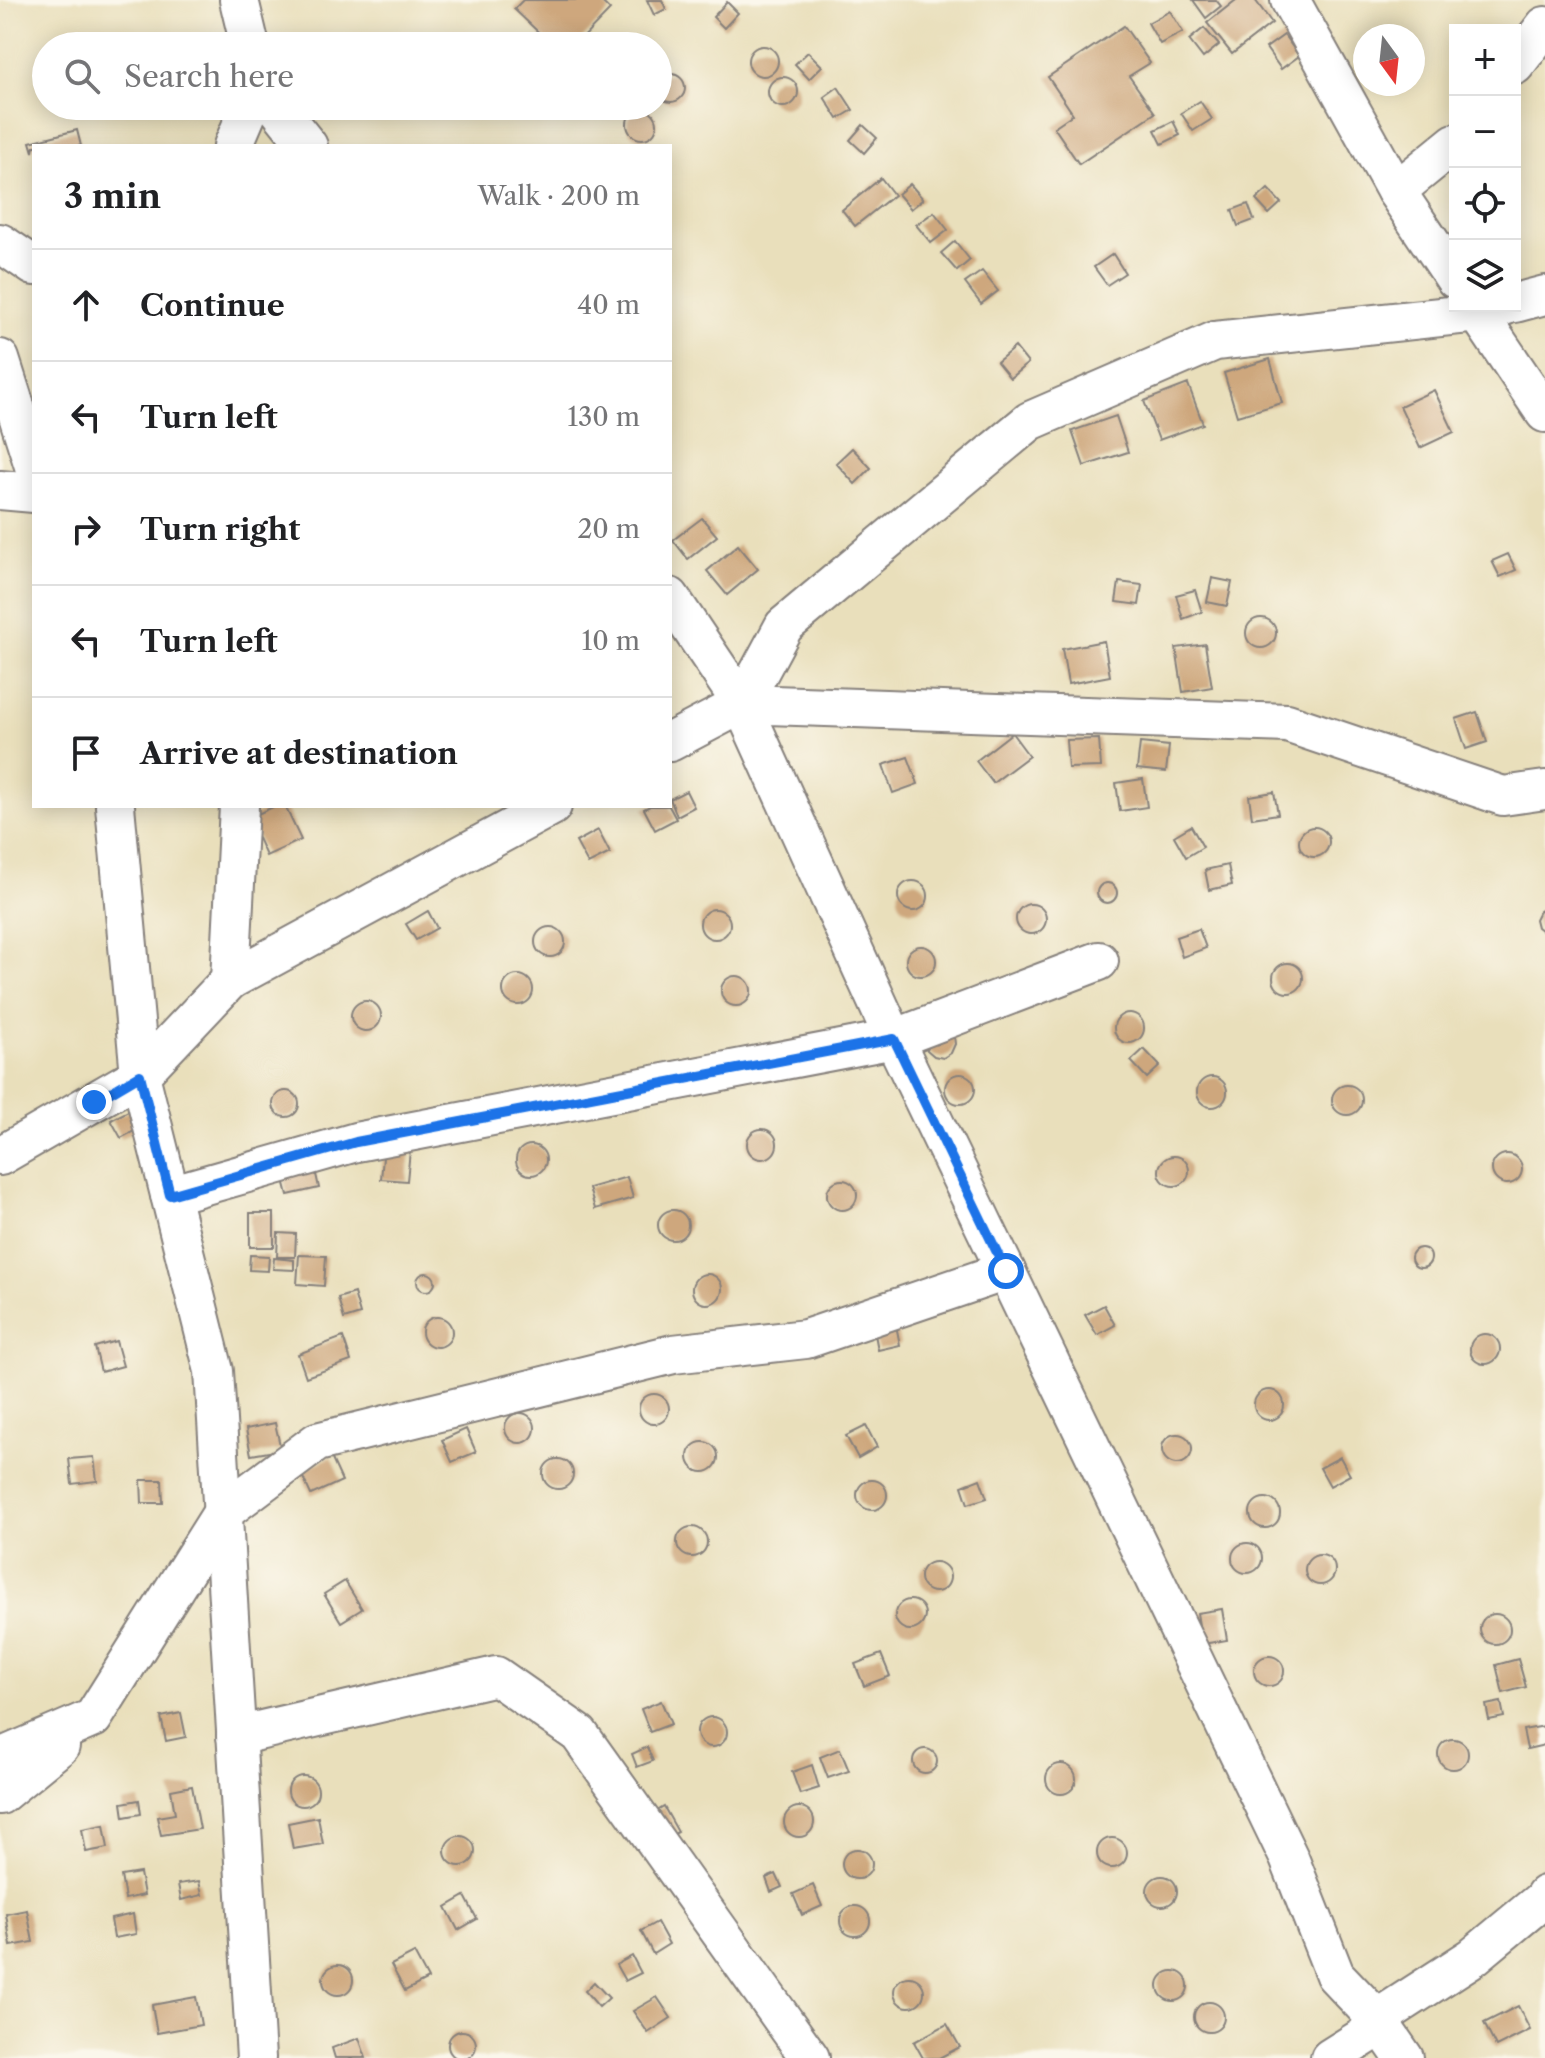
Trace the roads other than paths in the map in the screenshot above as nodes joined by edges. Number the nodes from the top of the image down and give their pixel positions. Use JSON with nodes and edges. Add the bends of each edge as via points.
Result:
{"nodes":[{"id":1,"x":239,"y":0,"type":"edge"},
{"id":2,"x":1290,"y":0,"type":"edge"},
{"id":3,"x":1545,"y":26,"type":"edge"},
{"id":4,"x":247,"y":32,"type":"edge"},
{"id":5,"x":1521,"y":57,"type":"edge"},
{"id":6,"x":244,"y":120,"type":"edge"},
{"id":7,"x":287,"y":120,"type":"edge"},
{"id":8,"x":234,"y":144,"type":"edge"},
{"id":9,"x":306,"y":144,"type":"edge"},
{"id":10,"x":1449,"y":148,"type":"edge"},
{"id":11,"x":1396,"y":191,"type":"junction"},
{"id":12,"x":0,"y":243,"type":"edge"},
{"id":13,"x":32,"y":265,"type":"edge"},
{"id":14,"x":1449,"y":270,"type":"edge"},
{"id":15,"x":1545,"y":295,"type":"edge"},
{"id":16,"x":1521,"y":301,"type":"edge"},
{"id":17,"x":1452,"y":312,"type":"edge"},
{"id":18,"x":1487,"y":312,"type":"edge"},
{"id":19,"x":4,"y":384,"type":"edge"},
{"id":20,"x":1545,"y":413,"type":"edge"},
{"id":21,"x":32,"y":461,"type":"edge"},
{"id":22,"x":0,"y":490,"type":"edge"},
{"id":23,"x":32,"y":493,"type":"edge"},
{"id":24,"x":672,"y":600,"type":"edge"},
{"id":25,"x":742,"y":704,"type":"junction"},
{"id":26,"x":672,"y":741,"type":"edge"},
{"id":27,"x":1545,"y":790,"type":"edge"},
{"id":28,"x":115,"y":808,"type":"edge"},
{"id":29,"x":239,"y":808,"type":"edge"},
{"id":30,"x":548,"y":808,"type":"edge"},
{"id":31,"x":1099,"y":961,"type":"dead end"},
{"id":32,"x":230,"y":980,"type":"junction"},
{"id":33,"x":894,"y":1039,"type":"junction"},
{"id":34,"x":140,"y":1075,"type":"junction"},
{"id":35,"x":0,"y":1156,"type":"edge"},
{"id":36,"x":170,"y":1195,"type":"junction"},
{"id":37,"x":1006,"y":1271,"type":"junction"},
{"id":38,"x":222,"y":1513,"type":"junction"},
{"id":39,"x":93,"y":1718,"type":"junction"},
{"id":40,"x":236,"y":1736,"type":"junction"},
{"id":41,"x":0,"y":1758,"type":"edge"},
{"id":42,"x":0,"y":1795,"type":"edge"},
{"id":43,"x":1544,"y":1898,"type":"edge"},
{"id":44,"x":1377,"y":2019,"type":"junction"},
{"id":45,"x":256,"y":2058,"type":"edge"},
{"id":46,"x":810,"y":2058,"type":"edge"},
{"id":47,"x":1330,"y":2058,"type":"edge"},
{"id":48,"x":1404,"y":2058,"type":"edge"}],
"edges":[{"from":1,"to":4,"type":"street"},
{"from":2,"to":11,"type":"street"},
{"from":3,"to":5,"type":"street"},
{"from":6,"to":8,"type":"street"},
{"from":7,"to":9,"type":"street"},
{"from":10,"to":11,"type":"street"},
{"from":11,"to":14,"type":"street"},
{"from":12,"to":13,"type":"street"},
{"from":15,"to":16,"type":"street"},
{"from":17,"to":25,"type":"street","via":[[1215,341],[1030,421],[784,626]]},
{"from":18,"to":20,"type":"street"},
{"from":19,"to":21,"type":"street"},
{"from":22,"to":23,"type":"street"},
{"from":24,"to":25,"type":"street"},
{"from":25,"to":26,"type":"street"},
{"from":25,"to":27,"type":"street","via":[[1287,723],[1503,796]]},
{"from":25,"to":33,"type":"street"},
{"from":28,"to":34,"type":"street"},
{"from":29,"to":32,"type":"street"},
{"from":30,"to":32,"type":"street"},
{"from":31,"to":33,"type":"street"},
{"from":32,"to":34,"type":"street"},
{"from":33,"to":36,"type":"street","via":[[356,1142]]},
{"from":33,"to":37,"type":"street"},
{"from":34,"to":35,"type":"street"},
{"from":34,"to":36,"type":"street"},
{"from":36,"to":38,"type":"street","via":[[214,1371]]},
{"from":37,"to":38,"type":"street","via":[[806,1339],[673,1354],[317,1442]]},
{"from":37,"to":44,"type":"street","via":[[1289,1858],[1335,1975]]},
{"from":38,"to":39,"type":"street"},
{"from":38,"to":40,"type":"street"},
{"from":39,"to":41,"type":"street"},
{"from":39,"to":42,"type":"street"},
{"from":40,"to":45,"type":"street"},
{"from":40,"to":46,"type":"street","via":[[496,1676],[579,1734]]},
{"from":43,"to":44,"type":"street","via":[[1473,1957]]},
{"from":44,"to":47,"type":"street","via":[[1365,2036]]},
{"from":44,"to":48,"type":"street"}]}
